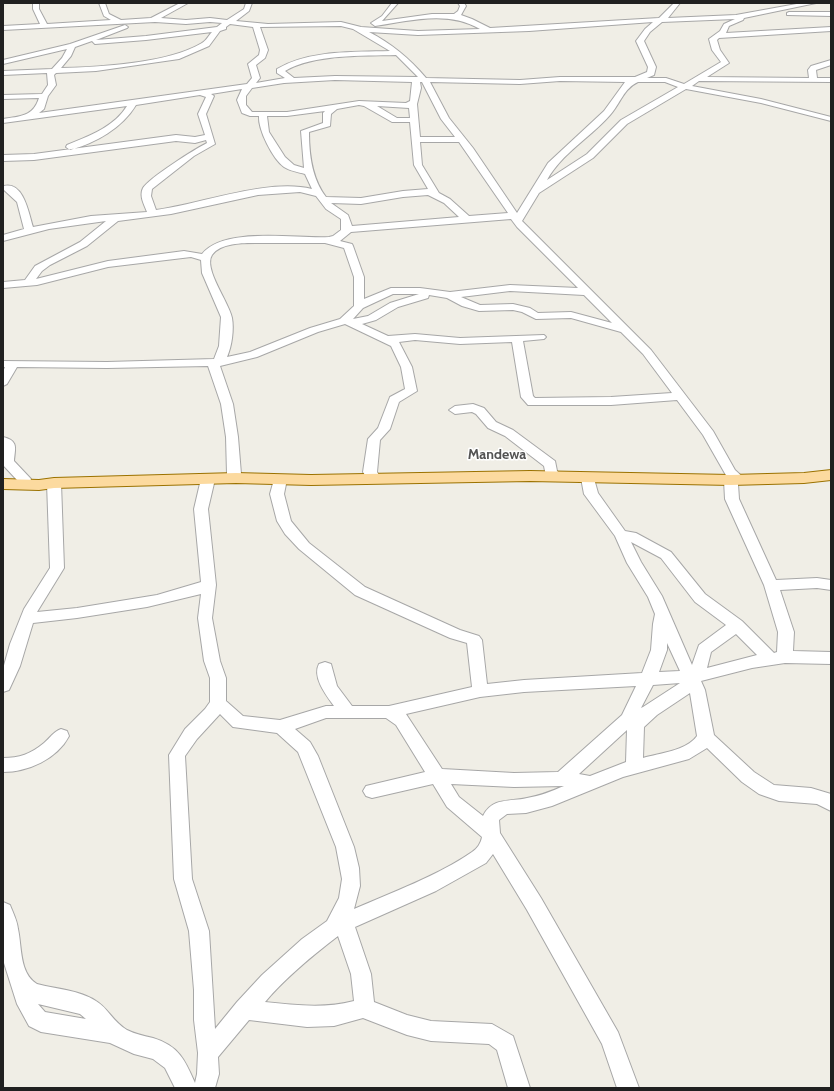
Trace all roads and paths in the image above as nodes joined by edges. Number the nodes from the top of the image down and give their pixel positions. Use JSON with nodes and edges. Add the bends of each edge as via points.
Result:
{"nodes":[{"id":1,"x":36,"y":3,"type":"edge"},
{"id":2,"x":102,"y":3,"type":"edge"},
{"id":3,"x":185,"y":3,"type":"edge"},
{"id":4,"x":395,"y":3,"type":"edge"},
{"id":5,"x":677,"y":3,"type":"edge"},
{"id":6,"x":813,"y":3,"type":"edge"},
{"id":7,"x":462,"y":5,"type":"edge"},
{"id":8,"x":248,"y":7,"type":"edge"},
{"id":9,"x":831,"y":13,"type":"edge"},
{"id":10,"x":761,"y":14,"type":"junction"},
{"id":11,"x":456,"y":16,"type":"junction"},
{"id":12,"x":160,"y":20,"type":"junction"},
{"id":13,"x":663,"y":20,"type":"junction"},
{"id":14,"x":475,"y":22,"type":"junction"},
{"id":15,"x":228,"y":23,"type":"junction"},
{"id":16,"x":245,"y":24,"type":"junction"},
{"id":17,"x":372,"y":24,"type":"junction"},
{"id":18,"x":592,"y":24,"type":"junction"},
{"id":19,"x":118,"y":25,"type":"junction"},
{"id":20,"x":44,"y":26,"type":"junction"},
{"id":21,"x":268,"y":26,"type":"junction"},
{"id":22,"x":256,"y":27,"type":"junction"},
{"id":23,"x":354,"y":27,"type":"junction"},
{"id":24,"x":3,"y":28,"type":"edge"},
{"id":25,"x":218,"y":29,"type":"junction"},
{"id":26,"x":831,"y":29,"type":"edge"},
{"id":27,"x":488,"y":30,"type":"junction"},
{"id":28,"x":803,"y":32,"type":"junction"},
{"id":29,"x":717,"y":36,"type":"junction"},
{"id":30,"x":825,"y":38,"type":"dead end"},
{"id":31,"x":380,"y":41,"type":"junction"},
{"id":32,"x":640,"y":41,"type":"junction"},
{"id":33,"x":74,"y":45,"type":"junction"},
{"id":34,"x":397,"y":53,"type":"junction"},
{"id":35,"x":339,"y":56,"type":"junction"},
{"id":36,"x":3,"y":62,"type":"edge"},
{"id":37,"x":829,"y":64,"type":"edge"},
{"id":38,"x":50,"y":72,"type":"junction"},
{"id":39,"x":3,"y":73,"type":"edge"},
{"id":40,"x":694,"y":79,"type":"junction"},
{"id":41,"x":420,"y":80,"type":"junction"},
{"id":42,"x":635,"y":80,"type":"junction"},
{"id":43,"x":666,"y":80,"type":"junction"},
{"id":44,"x":813,"y":80,"type":"junction"},
{"id":45,"x":831,"y":80,"type":"edge"},
{"id":46,"x":284,"y":82,"type":"junction"},
{"id":47,"x":248,"y":86,"type":"junction"},
{"id":48,"x":683,"y":86,"type":"junction"},
{"id":49,"x":200,"y":93,"type":"junction"},
{"id":50,"x":44,"y":96,"type":"junction"},
{"id":51,"x":3,"y":97,"type":"edge"},
{"id":52,"x":133,"y":102,"type":"junction"},
{"id":53,"x":366,"y":103,"type":"junction"},
{"id":54,"x":413,"y":104,"type":"junction"},
{"id":55,"x":335,"y":106,"type":"junction"},
{"id":56,"x":262,"y":115,"type":"junction"},
{"id":57,"x":27,"y":118,"type":"junction"},
{"id":58,"x":414,"y":120,"type":"junction"},
{"id":59,"x":831,"y":120,"type":"edge"},
{"id":60,"x":3,"y":121,"type":"edge"},
{"id":61,"x":209,"y":137,"type":"junction"},
{"id":62,"x":461,"y":139,"type":"junction"},
{"id":63,"x":416,"y":140,"type":"junction"},
{"id":64,"x":34,"y":157,"type":"junction"},
{"id":65,"x":3,"y":158,"type":"edge"},
{"id":66,"x":309,"y":172,"type":"junction"},
{"id":67,"x":7,"y":188,"type":"dead end"},
{"id":68,"x":535,"y":191,"type":"junction"},
{"id":69,"x":435,"y":193,"type":"junction"},
{"id":70,"x":321,"y":197,"type":"junction"},
{"id":71,"x":381,"y":198,"type":"junction"},
{"id":72,"x":152,"y":214,"type":"junction"},
{"id":73,"x":117,"y":216,"type":"junction"},
{"id":74,"x":515,"y":218,"type":"junction"},
{"id":75,"x":467,"y":219,"type":"junction"},
{"id":76,"x":347,"y":224,"type":"junction"},
{"id":77,"x":313,"y":229,"type":"dead end"},
{"id":78,"x":29,"y":230,"type":"junction"},
{"id":79,"x":3,"y":238,"type":"edge"},
{"id":80,"x":298,"y":240,"type":"junction"},
{"id":81,"x":326,"y":241,"type":"junction"},
{"id":82,"x":205,"y":258,"type":"junction"},
{"id":83,"x":26,"y":281,"type":"junction"},
{"id":84,"x":3,"y":285,"type":"edge"},
{"id":85,"x":585,"y":292,"type":"junction"},
{"id":86,"x":450,"y":295,"type":"junction"},
{"id":87,"x":359,"y":306,"type":"junction"},
{"id":88,"x":348,"y":322,"type":"junction"},
{"id":89,"x":628,"y":332,"type":"junction"},
{"id":90,"x":540,"y":337,"type":"dead end"},
{"id":91,"x":517,"y":338,"type":"junction"},
{"id":92,"x":387,"y":340,"type":"junction"},
{"id":93,"x":218,"y":362,"type":"junction"},
{"id":94,"x":8,"y":364,"type":"edge"},
{"id":95,"x":3,"y":382,"type":"edge"},
{"id":96,"x":681,"y":396,"type":"junction"},
{"id":97,"x":455,"y":410,"type":"dead end"},
{"id":98,"x":4,"y":449,"type":"edge"},
{"id":99,"x":831,"y":475,"type":"edge"},
{"id":100,"x":556,"y":476,"type":"junction"},
{"id":101,"x":236,"y":478,"type":"junction"},
{"id":102,"x":374,"y":478,"type":"junction"},
{"id":103,"x":588,"y":478,"type":"junction"},
{"id":104,"x":208,"y":479,"type":"junction"},
{"id":105,"x":280,"y":479,"type":"junction"},
{"id":106,"x":735,"y":480,"type":"junction"},
{"id":107,"x":54,"y":483,"type":"junction"},
{"id":108,"x":3,"y":484,"type":"edge"},
{"id":109,"x":23,"y":484,"type":"junction"},
{"id":110,"x":621,"y":535,"type":"junction"},
{"id":111,"x":771,"y":585,"type":"junction"},
{"id":112,"x":831,"y":585,"type":"edge"},
{"id":113,"x":209,"y":586,"type":"junction"},
{"id":114,"x":662,"y":616,"type":"junction"},
{"id":115,"x":28,"y":618,"type":"junction"},
{"id":116,"x":737,"y":625,"type":"junction"},
{"id":117,"x":777,"y":658,"type":"junction"},
{"id":118,"x":831,"y":658,"type":"edge"},
{"id":119,"x":325,"y":668,"type":"dead end"},
{"id":120,"x":648,"y":678,"type":"junction"},
{"id":121,"x":694,"y":679,"type":"junction"},
{"id":122,"x":3,"y":686,"type":"edge"},
{"id":123,"x":480,"y":691,"type":"junction"},
{"id":124,"x":218,"y":703,"type":"junction"},
{"id":125,"x":651,"y":711,"type":"junction"},
{"id":126,"x":348,"y":712,"type":"junction"},
{"id":127,"x":389,"y":712,"type":"junction"},
{"id":128,"x":628,"y":719,"type":"junction"},
{"id":129,"x":280,"y":727,"type":"junction"},
{"id":130,"x":61,"y":736,"type":"dead end"},
{"id":131,"x":706,"y":738,"type":"junction"},
{"id":132,"x":3,"y":765,"type":"edge"},
{"id":133,"x":634,"y":767,"type":"junction"},
{"id":134,"x":438,"y":776,"type":"junction"},
{"id":135,"x":562,"y":779,"type":"junction"},
{"id":136,"x":590,"y":783,"type":"junction"},
{"id":137,"x":372,"y":791,"type":"dead end"},
{"id":138,"x":831,"y":804,"type":"edge"},
{"id":139,"x":490,"y":833,"type":"junction"},
{"id":140,"x":3,"y":911,"type":"edge"},
{"id":141,"x":339,"y":925,"type":"junction"},
{"id":142,"x":20,"y":983,"type":"junction"},
{"id":143,"x":363,"y":1008,"type":"junction"},
{"id":144,"x":244,"y":1009,"type":"junction"},
{"id":145,"x":112,"y":1033,"type":"junction"},
{"id":146,"x":208,"y":1053,"type":"junction"},
{"id":147,"x":186,"y":1088,"type":"edge"},
{"id":148,"x":204,"y":1088,"type":"edge"},
{"id":149,"x":519,"y":1088,"type":"edge"},
{"id":150,"x":628,"y":1088,"type":"edge"}],
"edges":[{"from":1,"to":20,"type":"street"},
{"from":2,"to":19,"type":"street","via":[[106,15]]},
{"from":3,"to":12,"type":"street"},
{"from":4,"to":17,"type":"street","via":[[384,17]]},
{"from":5,"to":13,"type":"street"},
{"from":6,"to":10,"type":"street"},
{"from":7,"to":11,"type":"street","via":[[461,12]]},
{"from":7,"to":14,"type":"street"},
{"from":8,"to":15,"type":"street"},
{"from":8,"to":16,"type":"street"},
{"from":9,"to":10,"type":"street"},
{"from":10,"to":13,"type":"street"},
{"from":10,"to":29,"type":"street","via":[[726,25],[723,32]]},
{"from":11,"to":14,"type":"street"},
{"from":11,"to":17,"type":"street"},
{"from":12,"to":15,"type":"street","via":[[210,20]]},
{"from":12,"to":19,"type":"street"},
{"from":12,"to":19,"type":"street"},
{"from":13,"to":18,"type":"street"},
{"from":13,"to":32,"type":"street","via":[[650,28]]},
{"from":14,"to":27,"type":"street"},
{"from":15,"to":16,"type":"street"},
{"from":15,"to":25,"type":"street"},
{"from":16,"to":21,"type":"street"},
{"from":17,"to":23,"type":"street"},
{"from":18,"to":27,"type":"street"},
{"from":18,"to":32,"type":"street","via":[[632,31]]},
{"from":19,"to":20,"type":"street"},
{"from":19,"to":33,"type":"street"},
{"from":20,"to":24,"type":"street"},
{"from":21,"to":22,"type":"street"},
{"from":21,"to":23,"type":"street","via":[[319,24]]},
{"from":22,"to":25,"type":"street"},
{"from":22,"to":47,"type":"street","via":[[264,50],[262,56],[252,64],[256,78]]},
{"from":23,"to":27,"type":"street","via":[[416,33]]},
{"from":23,"to":31,"type":"street"},
{"from":25,"to":33,"type":"street"},
{"from":25,"to":38,"type":"street","via":[[206,44],[176,57],[96,69]]},
{"from":26,"to":28,"type":"street"},
{"from":28,"to":29,"type":"street"},
{"from":28,"to":30,"type":"street"},
{"from":29,"to":40,"type":"street","via":[[713,39],[716,50],[726,62]]},
{"from":31,"to":34,"type":"street"},
{"from":31,"to":35,"type":"street"},
{"from":32,"to":42,"type":"street","via":[[652,72]]},
{"from":33,"to":36,"type":"street"},
{"from":33,"to":38,"type":"street","via":[[68,57]]},
{"from":34,"to":35,"type":"street"},
{"from":34,"to":41,"type":"street","via":[[405,59]]},
{"from":35,"to":46,"type":"street","via":[[307,61],[282,69],[280,72],[291,79]]},
{"from":37,"to":44,"type":"street","via":[[812,70]]},
{"from":38,"to":39,"type":"street"},
{"from":38,"to":50,"type":"street","via":[[52,85]]},
{"from":40,"to":43,"type":"street"},
{"from":40,"to":44,"type":"street"},
{"from":40,"to":48,"type":"street"},
{"from":41,"to":42,"type":"street"},
{"from":41,"to":46,"type":"street","via":[[335,78]]},
{"from":41,"to":54,"type":"street"},
{"from":41,"to":62,"type":"street"},
{"from":42,"to":43,"type":"street"},
{"from":42,"to":68,"type":"street","via":[[627,84],[607,113],[552,164]]},
{"from":43,"to":48,"type":"street"},
{"from":44,"to":45,"type":"street"},
{"from":46,"to":47,"type":"street"},
{"from":47,"to":49,"type":"street"},
{"from":47,"to":56,"type":"street","via":[[242,94],[243,107],[247,113]]},
{"from":48,"to":59,"type":"street","via":[[733,98],[768,102]]},
{"from":48,"to":68,"type":"street","via":[[624,122],[590,156]]},
{"from":49,"to":52,"type":"street"},
{"from":49,"to":61,"type":"street","via":[[210,96],[202,114]]},
{"from":50,"to":51,"type":"street"},
{"from":50,"to":57,"type":"street","via":[[40,109]]},
{"from":52,"to":57,"type":"street"},
{"from":52,"to":64,"type":"street","via":[[125,117],[110,128],[69,147]]},
{"from":53,"to":54,"type":"street","via":[[401,106]]},
{"from":53,"to":55,"type":"street"},
{"from":53,"to":58,"type":"street","via":[[395,120]]},
{"from":54,"to":58,"type":"street"},
{"from":55,"to":56,"type":"street"},
{"from":55,"to":66,"type":"street","via":[[327,113],[328,124],[305,131],[304,144]]},
{"from":56,"to":66,"type":"street","via":[[263,131],[280,159],[297,169]]},
{"from":57,"to":60,"type":"street"},
{"from":58,"to":63,"type":"street"},
{"from":61,"to":64,"type":"street","via":[[128,143]]},
{"from":61,"to":72,"type":"street","via":[[210,145],[191,154],[148,188],[146,196]]},
{"from":62,"to":63,"type":"street"},
{"from":62,"to":74,"type":"street"},
{"from":63,"to":69,"type":"street","via":[[418,165]]},
{"from":64,"to":65,"type":"street"},
{"from":66,"to":70,"type":"street"},
{"from":67,"to":78,"type":"street","via":[[18,195],[22,202]]},
{"from":68,"to":74,"type":"street"},
{"from":69,"to":71,"type":"street","via":[[421,192]]},
{"from":69,"to":75,"type":"street"},
{"from":70,"to":71,"type":"street","via":[[353,202]]},
{"from":70,"to":72,"type":"street","via":[[300,189],[258,192]]},
{"from":70,"to":76,"type":"street","via":[[335,211],[344,214]]},
{"from":71,"to":76,"type":"street","via":[[355,211]]},
{"from":72,"to":73,"type":"street"},
{"from":73,"to":78,"type":"street"},
{"from":73,"to":83,"type":"street","via":[[91,239],[63,253]]},
{"from":74,"to":75,"type":"street"},
{"from":74,"to":85,"type":"street"},
{"from":75,"to":76,"type":"street"},
{"from":76,"to":81,"type":"street","via":[[336,238]]},
{"from":77,"to":80,"type":"street"},
{"from":78,"to":79,"type":"street"},
{"from":80,"to":81,"type":"street"},
{"from":80,"to":82,"type":"street","via":[[249,240],[213,249]]},
{"from":81,"to":87,"type":"street","via":[[346,244],[349,247],[359,277]]},
{"from":82,"to":83,"type":"street","via":[[184,254],[142,259]]},
{"from":82,"to":93,"type":"street","via":[[207,277],[226,316],[224,348]]},
{"from":83,"to":84,"type":"street"},
{"from":85,"to":86,"type":"street","via":[[510,288]]},
{"from":85,"to":89,"type":"street"},
{"from":86,"to":87,"type":"street","via":[[391,291]]},
{"from":86,"to":88,"type":"street","via":[[413,298],[387,308],[372,318]]},
{"from":86,"to":89,"type":"street","via":[[473,307],[513,307],[536,316],[571,315],[612,324]]},
{"from":87,"to":88,"type":"street"},
{"from":88,"to":92,"type":"street"},
{"from":88,"to":93,"type":"street","via":[[314,330],[253,355]]},
{"from":89,"to":96,"type":"street"},
{"from":90,"to":91,"type":"street"},
{"from":91,"to":92,"type":"street","via":[[447,341],[415,337]]},
{"from":91,"to":96,"type":"street","via":[[527,398],[532,402],[610,401]]},
{"from":92,"to":102,"type":"street","via":[[399,349],[409,374],[411,389],[394,400],[384,429],[374,439],[370,472]]},
{"from":93,"to":94,"type":"street"},
{"from":93,"to":101,"type":"street","via":[[214,366],[226,404]]},
{"from":94,"to":95,"type":"street"},
{"from":96,"to":106,"type":"street","via":[[709,434]]},
{"from":97,"to":100,"type":"street","via":[[473,408],[480,411],[495,427],[509,433],[550,464],[551,473]]},
{"from":98,"to":109,"type":"street","via":[[7,462],[24,479]]},
{"from":99,"to":106,"type":"main road"},
{"from":100,"to":102,"type":"main road"},
{"from":100,"to":103,"type":"main road"},
{"from":101,"to":104,"type":"main road"},
{"from":101,"to":105,"type":"main road"},
{"from":102,"to":105,"type":"main road"},
{"from":103,"to":106,"type":"main road"},
{"from":103,"to":110,"type":"street","via":[[592,494]]},
{"from":104,"to":107,"type":"main road"},
{"from":104,"to":113,"type":"street","via":[[202,509]]},
{"from":105,"to":123,"type":"street","via":[[276,494],[284,521],[290,531],[346,582],[360,591],[474,640]]},
{"from":106,"to":111,"type":"street","via":[[732,499]]},
{"from":107,"to":109,"type":"main road"},
{"from":107,"to":115,"type":"street","via":[[57,568],[39,594]]},
{"from":108,"to":109,"type":"main road"},
{"from":110,"to":114,"type":"street","via":[[634,563],[655,596]]},
{"from":110,"to":116,"type":"street","via":[[631,536],[666,555],[700,598]]},
{"from":111,"to":112,"type":"street"},
{"from":111,"to":117,"type":"street","via":[[786,632]]},
{"from":113,"to":115,"type":"street","via":[[179,596],[66,615]]},
{"from":113,"to":124,"type":"street","via":[[205,618],[212,661],[218,678]]},
{"from":114,"to":120,"type":"street","via":[[659,648]]},
{"from":114,"to":121,"type":"street"},
{"from":115,"to":122,"type":"street"},
{"from":116,"to":117,"type":"street"},
{"from":116,"to":121,"type":"street","via":[[704,649]]},
{"from":117,"to":118,"type":"street"},
{"from":117,"to":121,"type":"street","via":[[738,665]]},
{"from":119,"to":126,"type":"street","via":[[329,688]]},
{"from":120,"to":121,"type":"street"},
{"from":120,"to":123,"type":"street"},
{"from":120,"to":128,"type":"street"},
{"from":121,"to":125,"type":"street"},
{"from":121,"to":131,"type":"street"},
{"from":123,"to":127,"type":"street"},
{"from":124,"to":129,"type":"street","via":[[238,722]]},
{"from":124,"to":146,"type":"street","via":[[191,734],[177,755],[183,879],[199,931]]},
{"from":125,"to":128,"type":"street"},
{"from":125,"to":133,"type":"street","via":[[635,727]]},
{"from":126,"to":127,"type":"street"},
{"from":126,"to":129,"type":"street","via":[[326,712]]},
{"from":127,"to":134,"type":"street","via":[[402,720]]},
{"from":128,"to":135,"type":"street"},
{"from":129,"to":141,"type":"street","via":[[291,734],[306,751],[344,840],[352,879]]},
{"from":130,"to":132,"type":"street","via":[[45,753],[18,764]]},
{"from":131,"to":133,"type":"street","via":[[700,745],[683,754]]},
{"from":131,"to":138,"type":"street","via":[[752,782],[764,789],[785,795],[823,798]]},
{"from":133,"to":136,"type":"street"},
{"from":134,"to":135,"type":"street","via":[[506,780]]},
{"from":134,"to":137,"type":"street"},
{"from":134,"to":139,"type":"street","via":[[453,802]]},
{"from":135,"to":136,"type":"street"},
{"from":136,"to":139,"type":"street","via":[[552,799],[497,811],[492,816]]},
{"from":139,"to":141,"type":"street","via":[[488,847],[480,857],[429,885]]},
{"from":139,"to":150,"type":"street","via":[[611,1039]]},
{"from":140,"to":142,"type":"street","via":[[10,929],[16,976]]},
{"from":141,"to":143,"type":"street","via":[[362,975]]},
{"from":141,"to":144,"type":"street","via":[[309,946]]},
{"from":142,"to":145,"type":"street","via":[[32,992],[84,1005],[96,1014]]},
{"from":142,"to":145,"type":"street","via":[[31,1011],[41,1022]]},
{"from":143,"to":144,"type":"street","via":[[334,1016],[307,1017]]},
{"from":143,"to":149,"type":"street","via":[[407,1025],[431,1031],[492,1034],[501,1038],[510,1052]]},
{"from":144,"to":146,"type":"street"},
{"from":145,"to":147,"type":"street","via":[[161,1050],[175,1063]]},
{"from":146,"to":148,"type":"street","via":[[208,1074]]}]}
